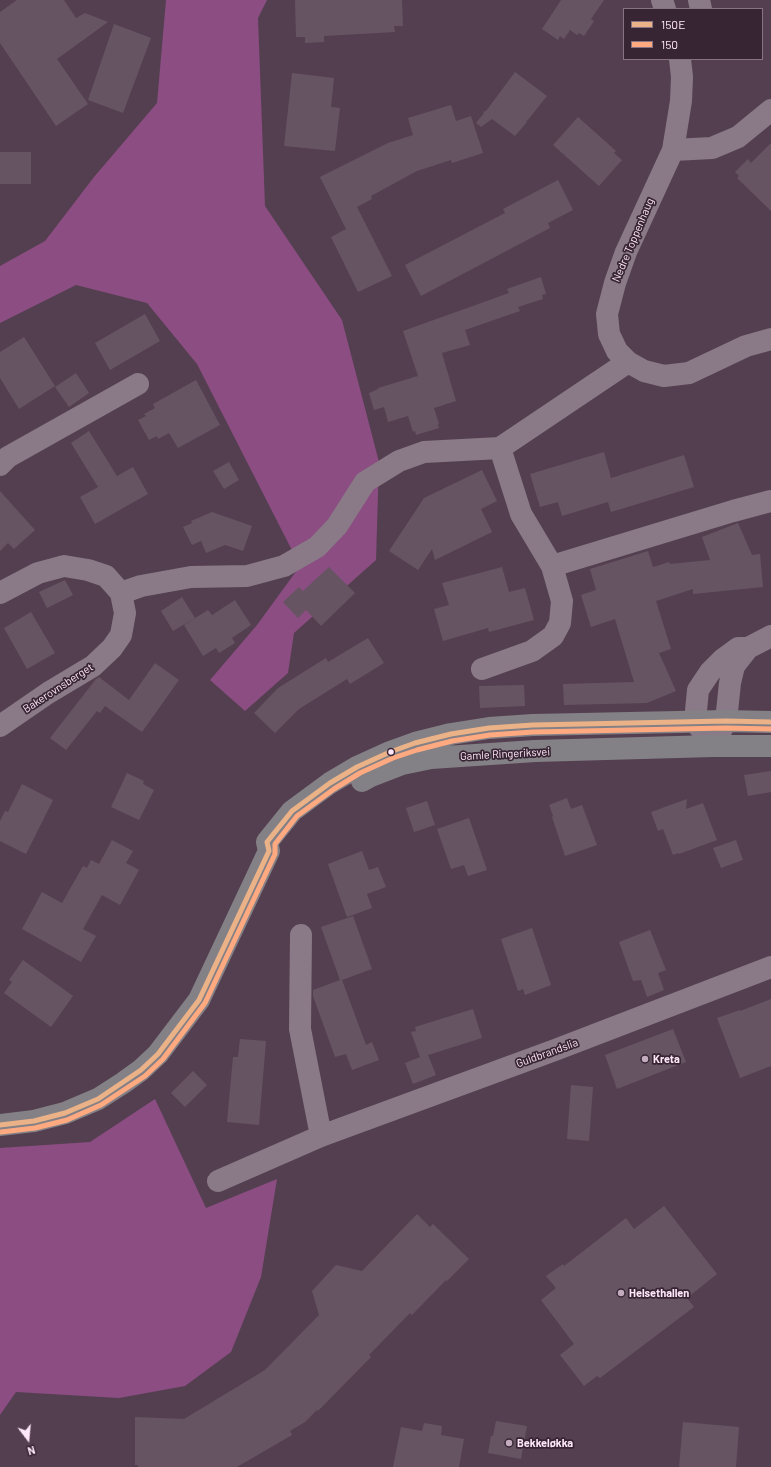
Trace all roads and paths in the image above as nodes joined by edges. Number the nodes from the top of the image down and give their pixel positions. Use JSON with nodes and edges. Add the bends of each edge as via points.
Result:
{"nodes":[{"id":1,"x":680,"y":60,"type":"edge"},
{"id":2,"x":771,"y":110,"type":"edge"},
{"id":3,"x":673,"y":150,"type":"junction"},
{"id":4,"x":771,"y":339,"type":"edge"},
{"id":5,"x":628,"y":362,"type":"junction"},
{"id":6,"x":138,"y":384,"type":"dead end"},
{"id":7,"x":500,"y":448,"type":"junction"},
{"id":8,"x":0,"y":466,"type":"edge"},
{"id":9,"x":771,"y":501,"type":"edge"},
{"id":10,"x":552,"y":566,"type":"junction"},
{"id":11,"x":0,"y":593,"type":"edge"},
{"id":12,"x":121,"y":593,"type":"junction"},
{"id":13,"x":771,"y":636,"type":"edge"},
{"id":14,"x":748,"y":648,"type":"junction"},
{"id":15,"x":482,"y":669,"type":"dead end"},
{"id":16,"x":726,"y":720,"type":"junction"},
{"id":17,"x":695,"y":721,"type":"junction"},
{"id":18,"x":771,"y":722,"type":"edge"},
{"id":19,"x":0,"y":726,"type":"edge"},
{"id":20,"x":713,"y":746,"type":"junction"},
{"id":21,"x":771,"y":746,"type":"edge"},
{"id":22,"x":269,"y":851,"type":"junction"},
{"id":23,"x":301,"y":935,"type":"dead end"},
{"id":24,"x":771,"y":967,"type":"edge"},
{"id":25,"x":0,"y":1125,"type":"edge"},
{"id":26,"x":321,"y":1136,"type":"junction"},
{"id":27,"x":218,"y":1181,"type":"dead end"}],
"edges":[{"from":1,"to":3,"type":"street","name":"Nedre Toppenhaug","via":[[681,100]]},
{"from":2,"to":3,"type":"street","via":[[738,138],[712,148]]},
{"from":3,"to":5,"type":"street","name":"Nedre Toppenhaug","via":[[626,252],[607,314],[609,334],[617,351]]},
{"from":4,"to":5,"type":"street","name":"Nedre Toppenhaug","via":[[746,346],[689,373],[664,376],[644,371]]},
{"from":5,"to":7,"type":"street"},
{"from":6,"to":8,"type":"street","via":[[8,458]]},
{"from":7,"to":10,"type":"street","via":[[521,514]]},
{"from":7,"to":12,"type":"street","via":[[424,452],[399,461],[365,482],[337,526],[317,547],[284,566],[247,576],[191,577],[141,586]]},
{"from":9,"to":10,"type":"street"},
{"from":10,"to":15,"type":"street","via":[[562,601],[560,623],[553,636],[532,651]]},
{"from":11,"to":12,"type":"street","via":[[38,573],[64,566],[106,576]]},
{"from":12,"to":19,"type":"street","name":"Bakerovnsberget","via":[[125,613],[121,635],[112,648],[93,666]]},
{"from":13,"to":14,"type":"street"},
{"from":14,"to":16,"type":"street","via":[[734,666]]},
{"from":14,"to":17,"type":"street","via":[[738,648],[710,672],[698,690]]},
{"from":16,"to":17,"type":"main road"},
{"from":16,"to":18,"type":"main road"},
{"from":16,"to":20,"type":"street"},
{"from":17,"to":20,"type":"street"},
{"from":17,"to":22,"type":"main road","via":[[489,728],[415,743],[373,759],[316,792],[281,823],[267,842]]},
{"from":20,"to":21,"type":"main road","name":"Gamle Ringeriksvei"},
{"from":20,"to":22,"type":"main road","name":"Gamle Ringeriksvei","via":[[481,754],[402,764],[371,776],[334,796],[311,814],[278,850]]},
{"from":22,"to":25,"type":"main road","via":[[199,1000],[158,1054],[123,1083],[91,1102],[66,1113],[34,1121]]},
{"from":23,"to":26,"type":"street","via":[[300,1029]]},
{"from":24,"to":26,"type":"street","name":"Guldbrandslia"},
{"from":26,"to":27,"type":"street","name":"Guldbrandslia"}]}
